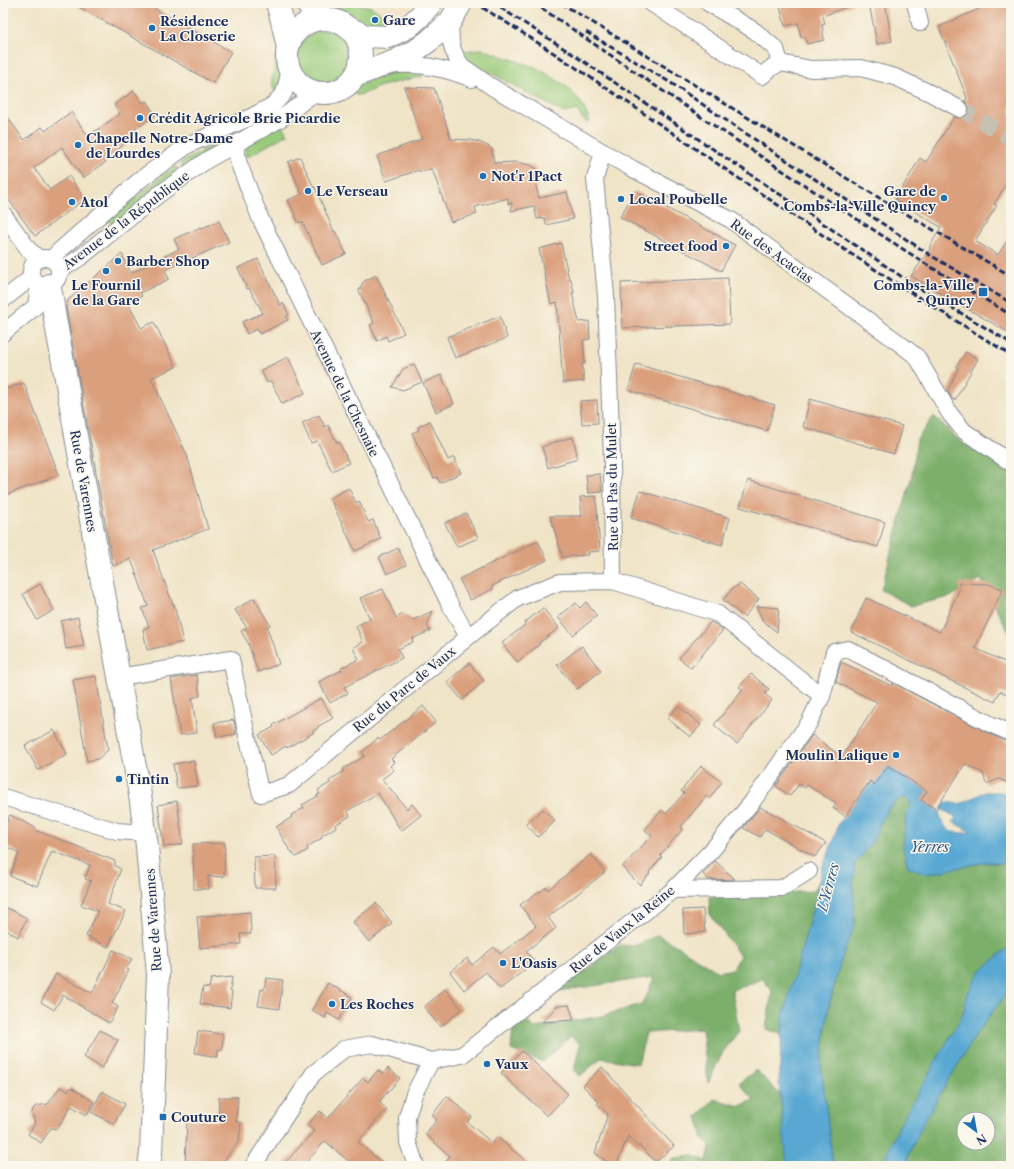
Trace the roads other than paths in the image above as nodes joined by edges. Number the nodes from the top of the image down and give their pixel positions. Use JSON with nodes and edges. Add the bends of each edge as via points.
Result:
{"nodes":[{"id":1,"x":277,"y":3,"type":"edge"},
{"id":2,"x":306,"y":3,"type":"edge"},
{"id":3,"x":431,"y":3,"type":"edge"},
{"id":4,"x":461,"y":3,"type":"edge"},
{"id":5,"x":651,"y":3,"type":"edge"},
{"id":6,"x":708,"y":3,"type":"edge"},
{"id":7,"x":915,"y":3,"type":"edge"},
{"id":8,"x":328,"y":18,"type":"junction"},
{"id":9,"x":450,"y":22,"type":"junction"},
{"id":10,"x":920,"y":23,"type":"dead end"},
{"id":11,"x":351,"y":29,"type":"junction"},
{"id":12,"x":288,"y":47,"type":"junction"},
{"id":13,"x":780,"y":63,"type":"junction"},
{"id":14,"x":290,"y":71,"type":"junction"},
{"id":15,"x":365,"y":72,"type":"junction"},
{"id":16,"x":492,"y":87,"type":"junction"},
{"id":17,"x":314,"y":92,"type":"junction"},
{"id":18,"x":960,"y":109,"type":"tunnel mouth"},
{"id":19,"x":233,"y":145,"type":"junction"},
{"id":20,"x":603,"y":152,"type":"junction"},
{"id":21,"x":3,"y":214,"type":"edge"},
{"id":22,"x":46,"y":275,"type":"junction"},
{"id":23,"x":3,"y":300,"type":"edge"},
{"id":24,"x":3,"y":333,"type":"edge"},
{"id":25,"x":1011,"y":463,"type":"edge"},
{"id":26,"x":613,"y":581,"type":"junction"},
{"id":27,"x":468,"y":637,"type":"junction"},
{"id":28,"x":120,"y":677,"type":"junction"},
{"id":29,"x":822,"y":696,"type":"junction"},
{"id":30,"x":1011,"y":733,"type":"edge"},
{"id":31,"x":3,"y":796,"type":"edge"},
{"id":32,"x":146,"y":833,"type":"junction"},
{"id":33,"x":809,"y":871,"type":"dead end"},
{"id":34,"x":673,"y":890,"type":"junction"},
{"id":35,"x":431,"y":1061,"type":"junction"},
{"id":36,"x":149,"y":1166,"type":"edge"},
{"id":37,"x":253,"y":1166,"type":"edge"},
{"id":38,"x":416,"y":1166,"type":"edge"}],
"edges":[{"from":1,"to":12,"type":"street"},
{"from":2,"to":8,"type":"street"},
{"from":3,"to":11,"type":"street","via":[[408,27],[388,37],[366,36]]},
{"from":4,"to":9,"type":"street"},
{"from":5,"to":13,"type":"street","via":[[762,76]]},
{"from":6,"to":13,"type":"street","via":[[755,31],[776,50]]},
{"from":7,"to":10,"type":"street"},
{"from":8,"to":11,"type":"street","via":[[341,22]]},
{"from":8,"to":12,"type":"street","via":[[307,22],[298,29]]},
{"from":9,"to":15,"type":"street","via":[[415,51]]},
{"from":9,"to":16,"type":"street","name":"Rue des Acacias","via":[[451,42],[457,59],[462,66]]},
{"from":11,"to":15,"type":"street","via":[[362,51],[361,64]]},
{"from":12,"to":14,"type":"street","via":[[286,59]]},
{"from":13,"to":18,"type":"street","via":[[811,69],[861,68],[895,77]]},
{"from":14,"to":17,"type":"street","via":[[296,81]]},
{"from":14,"to":22,"type":"street","name":"Avenue de la République","via":[[284,93],[273,105],[188,145],[141,179],[58,252]]},
{"from":15,"to":16,"type":"street","name":"Rue des Acacias","via":[[397,65],[431,67],[456,73]]},
{"from":15,"to":17,"type":"street","via":[[338,91],[326,94]]},
{"from":16,"to":20,"type":"street","name":"Rue des Acacias"},
{"from":17,"to":19,"type":"street","name":"Avenue de la République","via":[[282,118]]},
{"from":19,"to":22,"type":"street","name":"Avenue de la République","via":[[158,195],[81,257]]},
{"from":19,"to":27,"type":"street","name":"Avenue de la Chesnaie","via":[[261,220],[444,594]]},
{"from":20,"to":25,"type":"street","name":"Rue des Acacias","via":[[731,220],[900,343],[917,357],[950,414],[964,431]]},
{"from":20,"to":26,"type":"street","name":"Rue du Pas du Mulet","via":[[596,179],[606,296]]},
{"from":21,"to":22,"type":"street","via":[[35,255],[36,260],[31,268]]},
{"from":22,"to":23,"type":"street","name":"Avenue de la République"},
{"from":22,"to":24,"type":"street","via":[[36,306]]},
{"from":22,"to":28,"type":"street","name":"Rue de Varennes","via":[[69,388]]},
{"from":26,"to":27,"type":"street","name":"Rue du Parc de Vaux","via":[[560,582],[518,598]]},
{"from":26,"to":29,"type":"street","via":[[718,614]]},
{"from":27,"to":28,"type":"street","name":"Rue du Parc de Vaux","via":[[289,785],[261,794],[231,659]]},
{"from":28,"to":32,"type":"street","name":"Rue de Varennes"},
{"from":29,"to":30,"type":"street","name":"Rue de Vaux la Reine","via":[[834,652],[848,649]]},
{"from":29,"to":34,"type":"street","name":"Rue de Vaux la Reine","via":[[809,723],[752,802],[712,850]]},
{"from":31,"to":32,"type":"street","via":[[117,831]]},
{"from":32,"to":36,"type":"street","name":"Rue de Varennes","via":[[158,975]]},
{"from":33,"to":34,"type":"street","via":[[782,888]]},
{"from":34,"to":35,"type":"street","name":"Rue de Vaux la Reine","via":[[462,1055]]},
{"from":35,"to":37,"type":"street","name":"Rue de Vaux la Reine","via":[[372,1044],[344,1049],[313,1074]]},
{"from":35,"to":38,"type":"street","via":[[414,1094],[408,1117],[408,1142]]}]}
